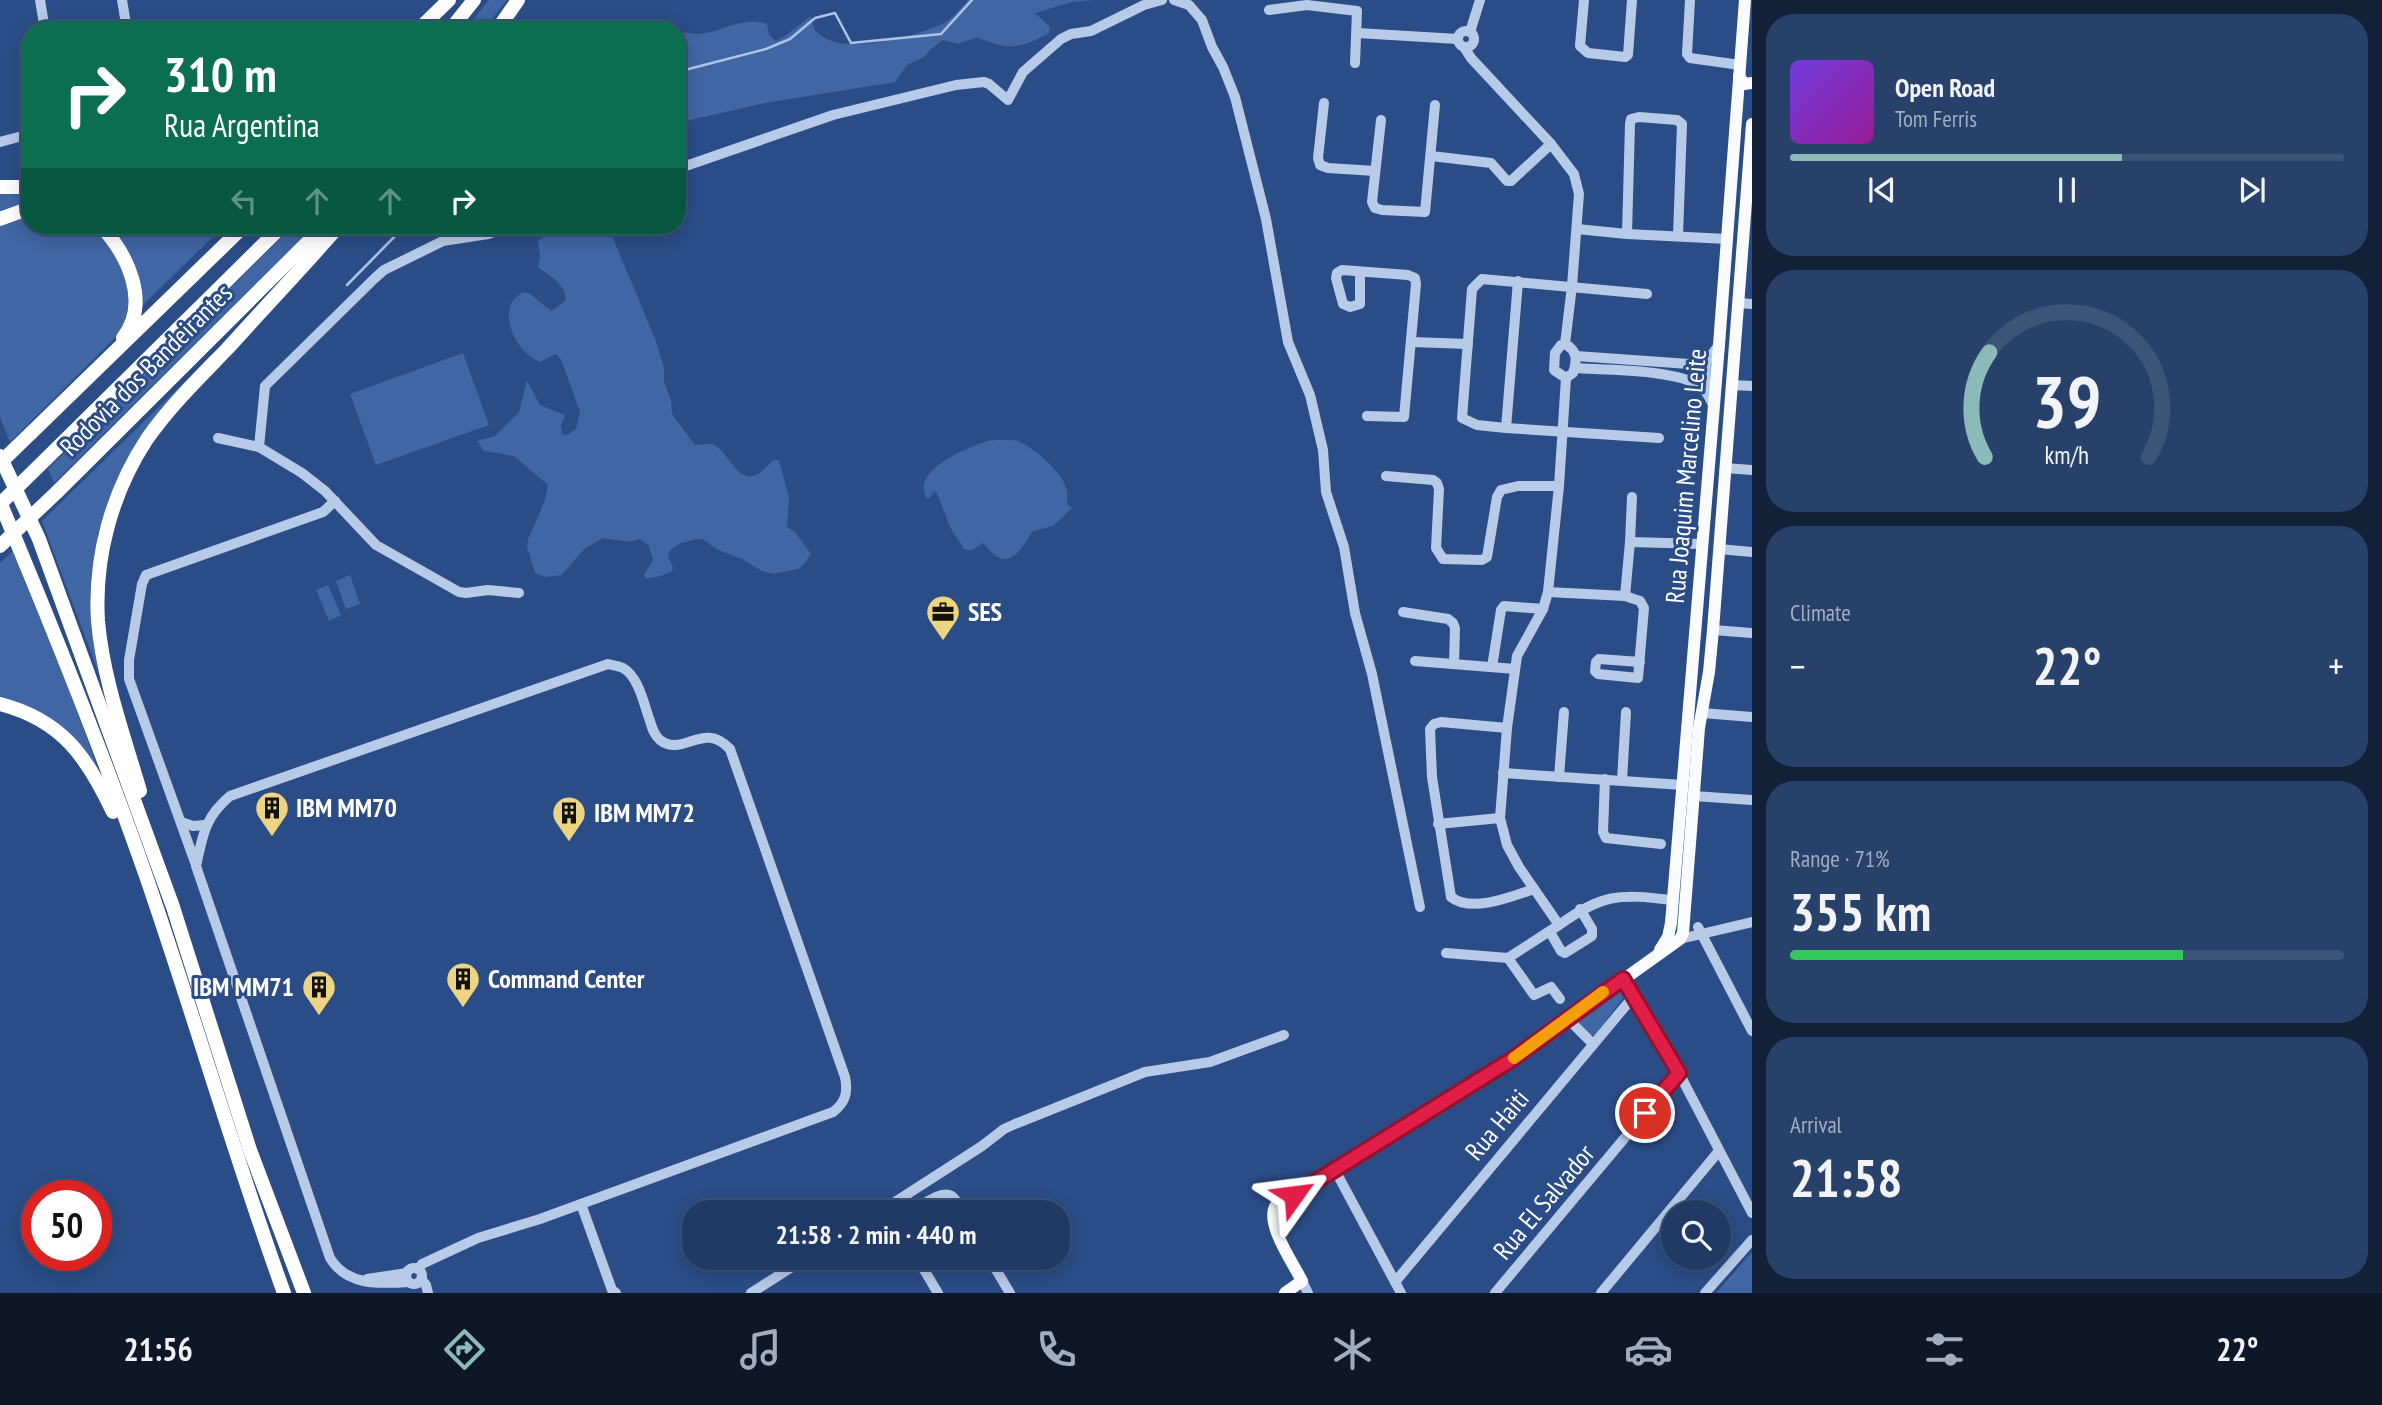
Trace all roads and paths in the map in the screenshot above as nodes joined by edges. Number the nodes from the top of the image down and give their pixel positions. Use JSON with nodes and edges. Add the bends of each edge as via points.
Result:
{"nodes":[{"id":1,"x":40,"y":0,"type":"edge"},
{"id":2,"x":122,"y":0,"type":"edge"},
{"id":3,"x":451,"y":0,"type":"edge"},
{"id":4,"x":474,"y":0,"type":"edge"},
{"id":5,"x":518,"y":0,"type":"edge"},
{"id":6,"x":1162,"y":0,"type":"edge"},
{"id":7,"x":1174,"y":0,"type":"edge"},
{"id":8,"x":1480,"y":0,"type":"edge"},
{"id":9,"x":1584,"y":0,"type":"edge"},
{"id":10,"x":1632,"y":0,"type":"edge"},
{"id":11,"x":1690,"y":0,"type":"edge"},
{"id":12,"x":1745,"y":0,"type":"edge"},
{"id":13,"x":1269,"y":10,"type":"dead end"},
{"id":14,"x":44,"y":21,"type":"edge"},
{"id":15,"x":126,"y":21,"type":"edge"},
{"id":16,"x":428,"y":21,"type":"edge"},
{"id":17,"x":435,"y":21,"type":"edge"},
{"id":18,"x":457,"y":21,"type":"edge"},
{"id":19,"x":503,"y":21,"type":"edge"},
{"id":20,"x":1357,"y":33,"type":"junction"},
{"id":21,"x":1466,"y":39,"type":"junction"},
{"id":22,"x":1355,"y":63,"type":"dead end"},
{"id":23,"x":1740,"y":71,"type":"junction"},
{"id":24,"x":1752,"y":83,"type":"edge"},
{"id":25,"x":1324,"y":103,"type":"dead end"},
{"id":26,"x":1435,"y":105,"type":"dead end"},
{"id":27,"x":1381,"y":120,"type":"dead end"},
{"id":28,"x":1752,"y":124,"type":"edge"},
{"id":29,"x":21,"y":136,"type":"edge"},
{"id":30,"x":1751,"y":139,"type":"edge"},
{"id":31,"x":0,"y":142,"type":"edge"},
{"id":32,"x":1551,"y":144,"type":"junction"},
{"id":33,"x":1431,"y":156,"type":"junction"},
{"id":34,"x":686,"y":166,"type":"edge"},
{"id":35,"x":1375,"y":171,"type":"junction"},
{"id":36,"x":0,"y":187,"type":"edge"},
{"id":37,"x":21,"y":187,"type":"edge"},
{"id":38,"x":21,"y":211,"type":"edge"},
{"id":39,"x":0,"y":219,"type":"edge"},
{"id":40,"x":1748,"y":221,"type":"edge"},
{"id":41,"x":1577,"y":229,"type":"junction"},
{"id":42,"x":1627,"y":234,"type":"junction"},
{"id":43,"x":108,"y":235,"type":"edge"},
{"id":44,"x":235,"y":235,"type":"edge"},
{"id":45,"x":273,"y":235,"type":"edge"},
{"id":46,"x":315,"y":235,"type":"edge"},
{"id":47,"x":331,"y":235,"type":"edge"},
{"id":48,"x":480,"y":235,"type":"edge"},
{"id":49,"x":1678,"y":236,"type":"junction"},
{"id":50,"x":1727,"y":240,"type":"junction"},
{"id":51,"x":1360,"y":272,"type":"dead end"},
{"id":52,"x":1518,"y":281,"type":"junction"},
{"id":53,"x":1572,"y":286,"type":"junction"},
{"id":54,"x":1723,"y":292,"type":"junction"},
{"id":55,"x":1647,"y":294,"type":"dead end"},
{"id":56,"x":1738,"y":303,"type":"junction"},
{"id":57,"x":1752,"y":304,"type":"edge"},
{"id":58,"x":1412,"y":342,"type":"junction"},
{"id":59,"x":1468,"y":344,"type":"junction"},
{"id":60,"x":1565,"y":344,"type":"junction"},
{"id":61,"x":1719,"y":345,"type":"junction"},
{"id":62,"x":1576,"y":356,"type":"junction"},
{"id":63,"x":1706,"y":362,"type":"junction"},
{"id":64,"x":100,"y":366,"type":"junction"},
{"id":65,"x":1732,"y":367,"type":"junction"},
{"id":66,"x":1575,"y":368,"type":"junction"},
{"id":67,"x":1566,"y":378,"type":"junction"},
{"id":68,"x":1731,"y":385,"type":"junction"},
{"id":69,"x":1752,"y":386,"type":"edge"},
{"id":70,"x":1705,"y":389,"type":"junction"},
{"id":71,"x":1713,"y":405,"type":"junction"},
{"id":72,"x":1367,"y":416,"type":"dead end"},
{"id":73,"x":1506,"y":428,"type":"junction"},
{"id":74,"x":1562,"y":431,"type":"junction"},
{"id":75,"x":218,"y":438,"type":"dead end"},
{"id":76,"x":1659,"y":438,"type":"dead end"},
{"id":77,"x":259,"y":447,"type":"junction"},
{"id":78,"x":0,"y":456,"type":"edge"},
{"id":79,"x":0,"y":463,"type":"edge"},
{"id":80,"x":1725,"y":468,"type":"junction"},
{"id":81,"x":1752,"y":470,"type":"edge"},
{"id":82,"x":1386,"y":476,"type":"dead end"},
{"id":83,"x":1559,"y":486,"type":"junction"},
{"id":84,"x":1632,"y":497,"type":"dead end"},
{"id":85,"x":335,"y":501,"type":"junction"},
{"id":86,"x":0,"y":503,"type":"edge"},
{"id":87,"x":1630,"y":542,"type":"junction"},
{"id":88,"x":1702,"y":544,"type":"junction"},
{"id":89,"x":0,"y":546,"type":"edge"},
{"id":90,"x":1719,"y":549,"type":"junction"},
{"id":91,"x":1752,"y":552,"type":"edge"},
{"id":92,"x":1701,"y":571,"type":"junction"},
{"id":93,"x":1718,"y":572,"type":"junction"},
{"id":94,"x":519,"y":593,"type":"dead end"},
{"id":95,"x":1548,"y":593,"type":"junction"},
{"id":96,"x":1625,"y":596,"type":"junction"},
{"id":97,"x":1698,"y":605,"type":"junction"},
{"id":98,"x":1714,"y":607,"type":"junction"},
{"id":99,"x":1543,"y":609,"type":"junction"},
{"id":100,"x":1403,"y":612,"type":"dead end"},
{"id":101,"x":1713,"y":630,"type":"junction"},
{"id":102,"x":1752,"y":633,"type":"edge"},
{"id":103,"x":1415,"y":661,"type":"dead end"},
{"id":104,"x":1640,"y":662,"type":"dead end"},
{"id":105,"x":1454,"y":664,"type":"junction"},
{"id":106,"x":1492,"y":667,"type":"junction"},
{"id":107,"x":1515,"y":669,"type":"junction"},
{"id":108,"x":0,"y":704,"type":"edge"},
{"id":109,"x":1564,"y":712,"type":"dead end"},
{"id":110,"x":1626,"y":712,"type":"dead end"},
{"id":111,"x":1702,"y":713,"type":"junction"},
{"id":112,"x":1752,"y":717,"type":"edge"},
{"id":113,"x":1507,"y":728,"type":"junction"},
{"id":114,"x":1503,"y":773,"type":"junction"},
{"id":115,"x":1559,"y":777,"type":"junction"},
{"id":116,"x":1605,"y":779,"type":"junction"},
{"id":117,"x":1622,"y":780,"type":"junction"},
{"id":118,"x":1683,"y":785,"type":"junction"},
{"id":119,"x":1694,"y":796,"type":"junction"},
{"id":120,"x":1752,"y":800,"type":"edge"},
{"id":121,"x":1500,"y":818,"type":"junction"},
{"id":122,"x":181,"y":822,"type":"junction"},
{"id":123,"x":1438,"y":824,"type":"junction"},
{"id":124,"x":205,"y":825,"type":"junction"},
{"id":125,"x":1661,"y":844,"type":"dead end"},
{"id":126,"x":196,"y":866,"type":"junction"},
{"id":127,"x":146,"y":876,"type":"junction"},
{"id":128,"x":1534,"y":889,"type":"junction"},
{"id":129,"x":1672,"y":900,"type":"junction"},
{"id":130,"x":173,"y":907,"type":"junction"},
{"id":131,"x":1419,"y":907,"type":"dead end"},
{"id":132,"x":1580,"y":909,"type":"junction"},
{"id":133,"x":1685,"y":911,"type":"junction"},
{"id":134,"x":1752,"y":922,"type":"edge"},
{"id":135,"x":1559,"y":925,"type":"junction"},
{"id":136,"x":1550,"y":932,"type":"junction"},
{"id":137,"x":1703,"y":932,"type":"junction"},
{"id":138,"x":1680,"y":939,"type":"junction"},
{"id":139,"x":1446,"y":953,"type":"dead end"},
{"id":140,"x":1658,"y":953,"type":"junction"},
{"id":141,"x":1508,"y":958,"type":"junction"},
{"id":142,"x":1623,"y":979,"type":"junction"},
{"id":143,"x":1633,"y":996,"type":"junction"},
{"id":144,"x":1560,"y":999,"type":"dead end"},
{"id":145,"x":1567,"y":1018,"type":"junction"},
{"id":146,"x":1752,"y":1031,"type":"edge"},
{"id":147,"x":1284,"y":1035,"type":"dead end"},
{"id":148,"x":1592,"y":1043,"type":"junction"},
{"id":149,"x":1679,"y":1073,"type":"junction"},
{"id":150,"x":1719,"y":1151,"type":"junction"},
{"id":151,"x":1335,"y":1170,"type":"junction"},
{"id":152,"x":898,"y":1200,"type":"edge"},
{"id":153,"x":931,"y":1200,"type":"edge"},
{"id":154,"x":955,"y":1200,"type":"edge"},
{"id":155,"x":581,"y":1204,"type":"junction"},
{"id":156,"x":1752,"y":1213,"type":"edge"},
{"id":157,"x":1752,"y":1240,"type":"edge"},
{"id":158,"x":273,"y":1263,"type":"junction"},
{"id":159,"x":787,"y":1270,"type":"edge"},
{"id":160,"x":924,"y":1270,"type":"edge"},
{"id":161,"x":996,"y":1270,"type":"edge"},
{"id":162,"x":415,"y":1280,"type":"edge"},
{"id":163,"x":1395,"y":1282,"type":"junction"},
{"id":164,"x":1305,"y":1287,"type":"edge"},
{"id":165,"x":274,"y":1293,"type":"edge"},
{"id":166,"x":284,"y":1293,"type":"edge"},
{"id":167,"x":306,"y":1293,"type":"edge"},
{"id":168,"x":428,"y":1293,"type":"edge"},
{"id":169,"x":615,"y":1293,"type":"edge"},
{"id":170,"x":751,"y":1293,"type":"edge"},
{"id":171,"x":938,"y":1293,"type":"edge"},
{"id":172,"x":1010,"y":1293,"type":"edge"},
{"id":173,"x":1285,"y":1293,"type":"edge"},
{"id":174,"x":1401,"y":1293,"type":"edge"},
{"id":175,"x":1495,"y":1293,"type":"edge"},
{"id":176,"x":1601,"y":1293,"type":"edge"},
{"id":177,"x":1705,"y":1293,"type":"edge"}],
"edges":[{"from":1,"to":14,"type":"street"},
{"from":2,"to":15,"type":"street"},
{"from":3,"to":16,"type":"highway"},
{"from":3,"to":17,"type":"highway"},
{"from":4,"to":18,"type":"highway"},
{"from":5,"to":19,"type":"highway"},
{"from":6,"to":34,"type":"street","via":[[1061,39],[1023,72],[1008,100],[989,83],[956,85],[833,115]]},
{"from":7,"to":131,"type":"street","via":[[1189,5],[1202,20],[1235,97],[1266,219],[1288,342],[1310,395],[1323,450],[1326,492],[1344,547]]},
{"from":8,"to":21,"type":"street"},
{"from":9,"to":10,"type":"street","via":[[1580,46],[1588,53],[1625,57]]},
{"from":11,"to":23,"type":"street","via":[[1687,54]]},
{"from":12,"to":23,"type":"main road","name":"Rua Joaquim Marcelino Leite"},
{"from":13,"to":20,"type":"street","via":[[1307,5],[1354,9],[1359,15]]},
{"from":20,"to":21,"type":"street"},
{"from":20,"to":22,"type":"street"},
{"from":21,"to":32,"type":"street","via":[[1471,58]]},
{"from":23,"to":24,"type":"main road","via":[[1744,84]]},
{"from":23,"to":50,"type":"main road","name":"Rua Joaquim Marcelino Leite","via":[[1743,100]]},
{"from":25,"to":35,"type":"street","via":[[1320,165]]},
{"from":26,"to":33,"type":"street"},
{"from":27,"to":35,"type":"street"},
{"from":28,"to":30,"type":"main road","name":"Rua Joaquim Marcelino Leite"},
{"from":29,"to":31,"type":"street"},
{"from":30,"to":40,"type":"main road","name":"Rua Joaquim Marcelino Leite"},
{"from":32,"to":33,"type":"street","via":[[1511,181],[1491,163]]},
{"from":32,"to":41,"type":"street","via":[[1574,174],[1579,194]]},
{"from":33,"to":35,"type":"street","via":[[1425,212],[1375,208]]},
{"from":36,"to":37,"type":"highway"},
{"from":38,"to":39,"type":"highway"},
{"from":40,"to":56,"type":"main road","name":"Rua Joaquim Marcelino Leite"},
{"from":41,"to":42,"type":"street"},
{"from":41,"to":53,"type":"street"},
{"from":42,"to":49,"type":"street"},
{"from":42,"to":49,"type":"street","via":[[1630,124],[1639,117],[1682,124]]},
{"from":43,"to":64,"type":"highway","via":[[126,259],[134,309],[126,335]]},
{"from":44,"to":64,"type":"highway"},
{"from":45,"to":86,"type":"highway","name":"Rodovia dos Bandeirantes","bridge":true},
{"from":46,"to":89,"type":"highway","name":"Rodovia dos Bandeirantes","bridge":true},
{"from":47,"to":130,"type":"highway","via":[[148,438],[118,494],[104,542],[98,593],[102,646]]},
{"from":48,"to":77,"type":"street","via":[[443,240],[375,278],[265,386]]},
{"from":49,"to":50,"type":"street"},
{"from":50,"to":54,"type":"main road","name":"Rua Joaquim Marcelino Leite"},
{"from":51,"to":58,"type":"street","via":[[1415,278]]},
{"from":52,"to":53,"type":"street"},
{"from":52,"to":59,"type":"street","via":[[1482,279],[1472,289]]},
{"from":52,"to":73,"type":"street"},
{"from":53,"to":55,"type":"street"},
{"from":53,"to":60,"type":"street"},
{"from":54,"to":61,"type":"main road","name":"Rua Joaquim Marcelino Leite"},
{"from":54,"to":65,"type":"main road","via":[[1733,299]]},
{"from":56,"to":57,"type":"street"},
{"from":56,"to":65,"type":"main road","name":"Rua Joaquim Marcelino Leite"},
{"from":58,"to":59,"type":"street"},
{"from":58,"to":72,"type":"street","via":[[1404,417]]},
{"from":59,"to":73,"type":"street","via":[[1462,418],[1477,425]]},
{"from":60,"to":62,"type":"street"},
{"from":60,"to":67,"type":"street","via":[[1555,353],[1554,370]]},
{"from":61,"to":63,"type":"street"},
{"from":61,"to":71,"type":"main road","name":"Rua Joaquim Marcelino Leite"},
{"from":62,"to":63,"type":"street"},
{"from":62,"to":66,"type":"street"},
{"from":63,"to":70,"type":"street"},
{"from":64,"to":79,"type":"highway","bridge":true},
{"from":65,"to":68,"type":"main road","name":"Rua Joaquim Marcelino Leite"},
{"from":66,"to":67,"type":"street"},
{"from":66,"to":70,"type":"street","via":[[1665,374]]},
{"from":67,"to":74,"type":"street"},
{"from":68,"to":69,"type":"street"},
{"from":68,"to":80,"type":"main road","name":"Rua Joaquim Marcelino Leite"},
{"from":70,"to":71,"type":"street"},
{"from":71,"to":80,"type":"main road","via":[[1719,421],[1716,463]]},
{"from":71,"to":88,"type":"main road","name":"Rua Joaquim Marcelino Leite"},
{"from":73,"to":74,"type":"street"},
{"from":74,"to":76,"type":"street"},
{"from":74,"to":83,"type":"street"},
{"from":75,"to":77,"type":"street"},
{"from":77,"to":85,"type":"street","via":[[302,473]]},
{"from":78,"to":130,"type":"highway","via":[[39,539]]},
{"from":80,"to":81,"type":"street"},
{"from":80,"to":90,"type":"main road","name":"Rua Joaquim Marcelino Leite"},
{"from":82,"to":83,"type":"street","via":[[1437,483],[1436,548],[1443,559],[1487,557],[1501,489]]},
{"from":83,"to":95,"type":"street"},
{"from":84,"to":87,"type":"street"},
{"from":85,"to":94,"type":"street","via":[[376,545],[459,592]]},
{"from":85,"to":122,"type":"street","via":[[323,512],[146,575],[129,679]]},
{"from":86,"to":127,"type":"highway","via":[[64,654]]},
{"from":87,"to":88,"type":"street"},
{"from":87,"to":96,"type":"street"},
{"from":88,"to":92,"type":"main road","name":"Rua Joaquim Marcelino Leite"},
{"from":90,"to":91,"type":"street"},
{"from":90,"to":93,"type":"main road","name":"Rua Joaquim Marcelino Leite"},
{"from":92,"to":93,"type":"main road","via":[[1709,576]]},
{"from":92,"to":97,"type":"main road","name":"Rua Joaquim Marcelino Leite"},
{"from":93,"to":98,"type":"main road","name":"Rua Joaquim Marcelino Leite"},
{"from":95,"to":96,"type":"street"},
{"from":95,"to":99,"type":"street"},
{"from":96,"to":104,"type":"street","via":[[1640,601],[1644,608]]},
{"from":97,"to":98,"type":"main road"},
{"from":97,"to":118,"type":"main road","name":"Rua Joaquim Marcelino Leite"},
{"from":98,"to":101,"type":"main road","name":"Rua Joaquim Marcelino Leite"},
{"from":99,"to":106,"type":"street","via":[[1504,606]]},
{"from":99,"to":107,"type":"street","via":[[1522,642]]},
{"from":100,"to":105,"type":"street","via":[[1453,623]]},
{"from":101,"to":102,"type":"street"},
{"from":101,"to":111,"type":"main road","name":"Rua Joaquim Marcelino Leite"},
{"from":103,"to":105,"type":"street"},
{"from":105,"to":106,"type":"street"},
{"from":106,"to":107,"type":"street"},
{"from":107,"to":113,"type":"street"},
{"from":108,"to":127,"type":"highway","via":[[46,723],[84,758]]},
{"from":109,"to":115,"type":"street"},
{"from":110,"to":117,"type":"street"},
{"from":111,"to":112,"type":"street"},
{"from":111,"to":119,"type":"main road","name":"Rua Joaquim Marcelino Leite"},
{"from":113,"to":114,"type":"street"},
{"from":113,"to":123,"type":"street","via":[[1441,722],[1430,729]]},
{"from":114,"to":115,"type":"street"},
{"from":114,"to":121,"type":"street"},
{"from":115,"to":116,"type":"street"},
{"from":116,"to":117,"type":"street"},
{"from":116,"to":125,"type":"street","via":[[1606,838]]},
{"from":117,"to":118,"type":"street"},
{"from":118,"to":129,"type":"main road","name":"Rua Joaquim Marcelino Leite"},
{"from":119,"to":120,"type":"street"},
{"from":119,"to":133,"type":"main road","name":"Rua Joaquim Marcelino Leite"},
{"from":121,"to":123,"type":"street"},
{"from":121,"to":128,"type":"street","via":[[1507,845]]},
{"from":122,"to":124,"type":"street"},
{"from":122,"to":126,"type":"street"},
{"from":123,"to":128,"type":"street","via":[[1451,897],[1458,902],[1506,899]]},
{"from":124,"to":126,"type":"street"},
{"from":124,"to":155,"type":"street","via":[[230,796],[608,664],[623,668],[636,683],[658,739],[681,744],[706,736],[725,744],[847,1094],[833,1112]]},
{"from":126,"to":162,"type":"street","via":[[330,1258],[348,1278]]},
{"from":127,"to":158,"type":"highway"},
{"from":128,"to":135,"type":"street"},
{"from":129,"to":132,"type":"street","via":[[1609,897]]},
{"from":129,"to":140,"type":"main road","name":"Rua Joaquim Marcelino Leite","via":[[1668,937]]},
{"from":130,"to":167,"type":"highway","via":[[250,1150]]},
{"from":132,"to":135,"type":"street"},
{"from":132,"to":136,"type":"street","via":[[1592,936],[1565,953]]},
{"from":133,"to":137,"type":"street"},
{"from":133,"to":138,"type":"main road","name":"Rua Joaquim Marcelino Leite"},
{"from":134,"to":137,"type":"street"},
{"from":135,"to":136,"type":"street"},
{"from":136,"to":141,"type":"street"},
{"from":137,"to":138,"type":"street"},
{"from":137,"to":146,"type":"street"},
{"from":138,"to":140,"type":"main road"},
{"from":139,"to":141,"type":"street"},
{"from":140,"to":142,"type":"main road"},
{"from":141,"to":144,"type":"street","via":[[1534,995],[1551,987]]},
{"from":142,"to":143,"type":"street"},
{"from":142,"to":145,"type":"main road"},
{"from":143,"to":148,"type":"street","name":"Rua Haiti"},
{"from":143,"to":149,"type":"street"},
{"from":145,"to":148,"type":"street"},
{"from":145,"to":151,"type":"main road","via":[[1511,1060]]},
{"from":147,"to":152,"type":"street","via":[[1210,1062],[1145,1072],[1015,1124]]},
{"from":148,"to":163,"type":"street","name":"Rua Haiti"},
{"from":149,"to":150,"type":"street"},
{"from":149,"to":175,"type":"street","name":"Rua El Salvador"},
{"from":150,"to":156,"type":"street"},
{"from":150,"to":176,"type":"street"},
{"from":151,"to":163,"type":"street"},
{"from":151,"to":164,"type":"main road","via":[[1273,1210],[1273,1224]]},
{"from":153,"to":154,"type":"street","via":[[947,1194]]},
{"from":155,"to":162,"type":"street","via":[[478,1238],[422,1264]]},
{"from":155,"to":169,"type":"street"},
{"from":157,"to":177,"type":"street"},
{"from":158,"to":165,"type":"highway"},
{"from":158,"to":166,"type":"highway"},
{"from":159,"to":170,"type":"street"},
{"from":160,"to":171,"type":"street"},
{"from":161,"to":172,"type":"street"},
{"from":162,"to":168,"type":"street","via":[[426,1285]]},
{"from":163,"to":174,"type":"street"},
{"from":164,"to":173,"type":"main road"}]}
